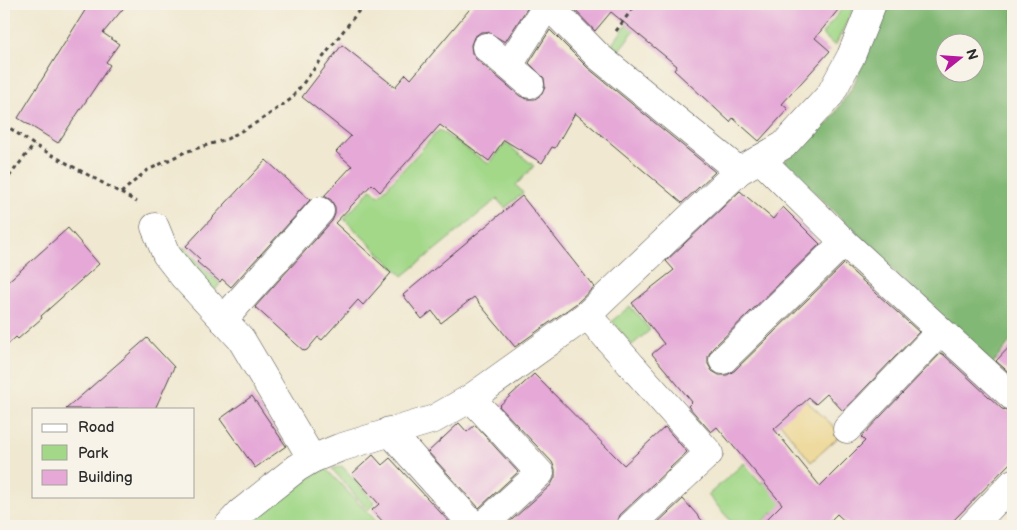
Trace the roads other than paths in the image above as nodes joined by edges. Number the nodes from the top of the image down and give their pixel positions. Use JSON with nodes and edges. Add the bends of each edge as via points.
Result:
{"nodes":[{"id":1,"x":548,"y":4,"type":"edge"},
{"id":2,"x":872,"y":4,"type":"edge"},
{"id":3,"x":486,"y":47,"type":"dead end"},
{"id":4,"x":509,"y":65,"type":"junction"},
{"id":5,"x":530,"y":84,"type":"dead end"},
{"id":6,"x":750,"y":165,"type":"junction"},
{"id":7,"x":320,"y":211,"type":"dead end"},
{"id":8,"x":155,"y":227,"type":"road end"},
{"id":9,"x":844,"y":242,"type":"junction"},
{"id":10,"x":587,"y":315,"type":"junction"},
{"id":11,"x":223,"y":320,"type":"junction"},
{"id":12,"x":940,"y":332,"type":"junction"},
{"id":13,"x":723,"y":360,"type":"dead end"},
{"id":14,"x":1013,"y":396,"type":"edge"},
{"id":15,"x":471,"y":398,"type":"junction"},
{"id":16,"x":846,"y":429,"type":"dead end"},
{"id":17,"x":389,"y":432,"type":"junction"},
{"id":18,"x":312,"y":459,"type":"junction"},
{"id":19,"x":1013,"y":483,"type":"edge"},
{"id":20,"x":228,"y":526,"type":"edge"},
{"id":21,"x":474,"y":526,"type":"edge"},
{"id":22,"x":482,"y":526,"type":"edge"},
{"id":23,"x":632,"y":526,"type":"edge"},
{"id":24,"x":972,"y":526,"type":"edge"}],
"edges":[{"from":1,"to":4,"type":"street"},
{"from":1,"to":6,"type":"street","via":[[598,56]]},
{"from":2,"to":6,"type":"street","via":[[852,56],[830,95],[784,145]]},
{"from":3,"to":4,"type":"street"},
{"from":4,"to":5,"type":"street"},
{"from":6,"to":9,"type":"street"},
{"from":6,"to":10,"type":"street"},
{"from":7,"to":11,"type":"street"},
{"from":8,"to":11,"type":"street","via":[[166,254]]},
{"from":9,"to":12,"type":"street"},
{"from":9,"to":13,"type":"street"},
{"from":10,"to":15,"type":"street"},
{"from":10,"to":23,"type":"street","via":[[709,453]]},
{"from":11,"to":18,"type":"street","via":[[241,339]]},
{"from":12,"to":14,"type":"street"},
{"from":12,"to":16,"type":"street"},
{"from":15,"to":17,"type":"street","via":[[434,419]]},
{"from":15,"to":22,"type":"street","via":[[540,473]]},
{"from":17,"to":18,"type":"street"},
{"from":17,"to":21,"type":"street"},
{"from":18,"to":20,"type":"street","via":[[240,513]]},
{"from":19,"to":24,"type":"street"}]}
